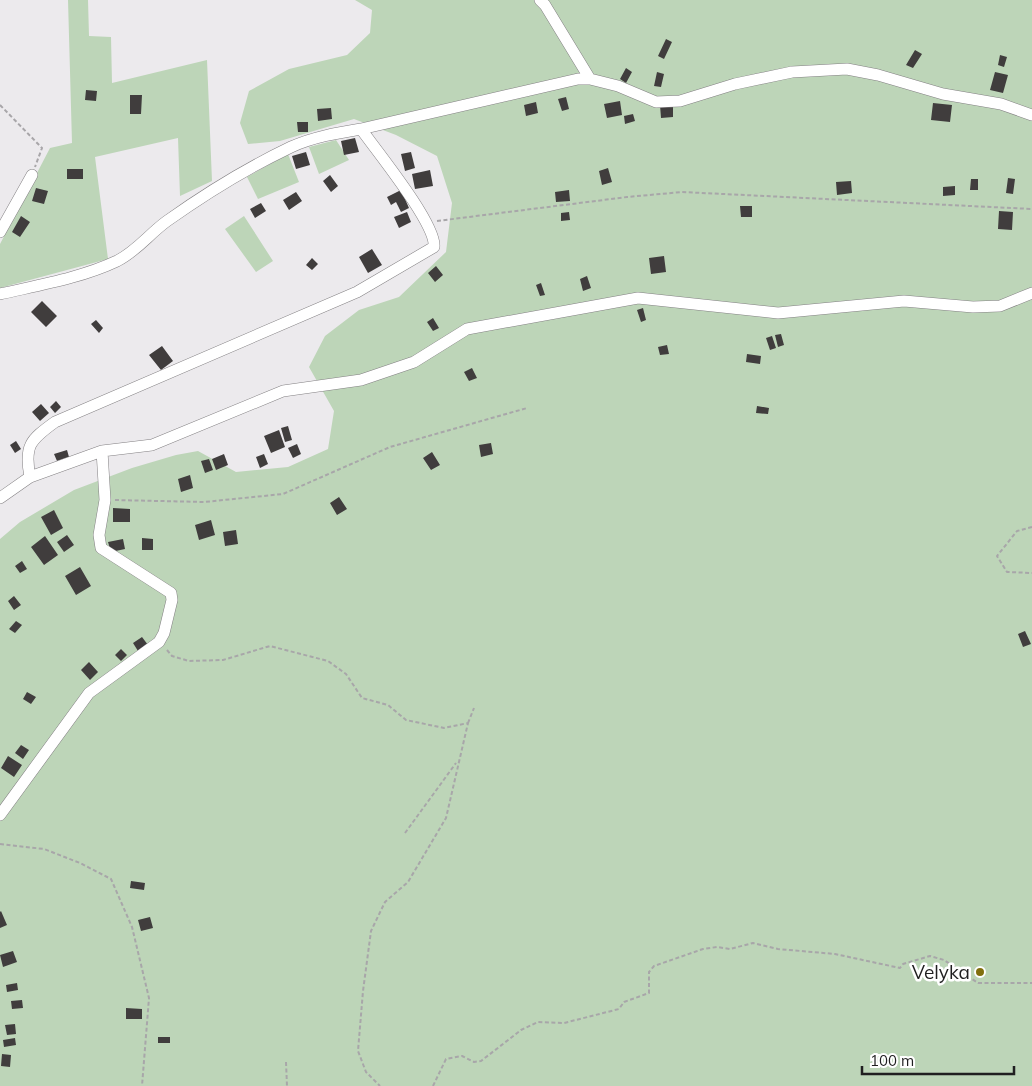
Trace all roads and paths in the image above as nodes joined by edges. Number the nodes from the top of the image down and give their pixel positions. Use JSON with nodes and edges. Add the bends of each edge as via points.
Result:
{"nodes":[{"id":1,"x":540,"y":0,"type":"edge"},
{"id":2,"x":590,"y":79,"type":"junction"},
{"id":3,"x":0,"y":105,"type":"edge"},
{"id":4,"x":1032,"y":115,"type":"edge"},
{"id":5,"x":361,"y":129,"type":"junction"},
{"id":6,"x":32,"y":175,"type":"joint"},
{"id":7,"x":1032,"y":208,"type":"edge"},
{"id":8,"x":427,"y":222,"type":"junction"},
{"id":9,"x":0,"y":232,"type":"edge"},
{"id":10,"x":1032,"y":292,"type":"edge"},
{"id":11,"x":0,"y":294,"type":"edge"},
{"id":12,"x":528,"y":408,"type":"dead end"},
{"id":13,"x":102,"y":452,"type":"junction"},
{"id":14,"x":30,"y":477,"type":"junction"},
{"id":15,"x":0,"y":498,"type":"edge"},
{"id":16,"x":105,"y":500,"type":"junction"},
{"id":17,"x":1032,"y":527,"type":"edge"},
{"id":18,"x":1032,"y":573,"type":"edge"},
{"id":19,"x":159,"y":642,"type":"junction"},
{"id":20,"x":474,"y":708,"type":"dead end"},
{"id":21,"x":468,"y":723,"type":"junction"},
{"id":22,"x":458,"y":761,"type":"junction"},
{"id":23,"x":0,"y":815,"type":"edge"},
{"id":24,"x":405,"y":833,"type":"dead end"},
{"id":25,"x":0,"y":844,"type":"edge"},
{"id":26,"x":1032,"y":983,"type":"edge"},
{"id":27,"x":286,"y":1062,"type":"dead end"},
{"id":28,"x":142,"y":1086,"type":"edge"},
{"id":29,"x":287,"y":1086,"type":"edge"},
{"id":30,"x":380,"y":1086,"type":"edge"},
{"id":31,"x":433,"y":1086,"type":"edge"}],
"edges":[{"from":1,"to":2,"type":"street"},
{"from":2,"to":4,"type":"street","via":[[618,86],[656,102],[680,101],[735,84],[792,72],[847,69],[943,94],[1001,104]]},
{"from":2,"to":5,"type":"street","via":[[561,82]]},
{"from":3,"to":6,"type":"path","via":[[42,148]]},
{"from":5,"to":8,"type":"street"},
{"from":5,"to":11,"type":"street","via":[[330,134],[292,146],[195,201],[117,261],[63,280]]},
{"from":6,"to":9,"type":"street"},
{"from":7,"to":8,"type":"path","via":[[682,192]]},
{"from":8,"to":14,"type":"street","via":[[435,240],[434,247],[356,292],[55,422],[35,437],[26,457]]},
{"from":10,"to":13,"type":"street","via":[[1000,306],[904,301],[778,313],[654,299],[628,300],[467,329],[414,362],[361,380],[283,391],[152,445]]},
{"from":12,"to":16,"type":"path","via":[[390,447],[283,494],[204,502]]},
{"from":13,"to":14,"type":"street"},
{"from":13,"to":16,"type":"street"},
{"from":14,"to":15,"type":"street"},
{"from":16,"to":19,"type":"street","via":[[99,535],[101,548],[171,593],[164,633]]},
{"from":17,"to":18,"type":"path","via":[[1017,531],[997,556],[1007,572]]},
{"from":19,"to":21,"type":"path","via":[[172,656],[189,661],[223,660],[270,646],[298,653],[328,661],[346,674],[362,698],[388,705],[406,720],[444,728]]},
{"from":19,"to":23,"type":"street","via":[[89,693]]},
{"from":20,"to":21,"type":"path"},
{"from":21,"to":22,"type":"path"},
{"from":22,"to":24,"type":"path"},
{"from":22,"to":30,"type":"path","via":[[446,818],[408,882],[385,902],[371,931],[358,1051],[366,1072]]},
{"from":25,"to":28,"type":"path","via":[[44,849],[111,879],[132,927],[149,998]]},
{"from":26,"to":31,"type":"path","via":[[978,982],[944,960],[930,956],[903,964],[900,968],[835,954],[778,949],[753,943],[730,949],[703,949],[654,966],[649,972],[648,993],[624,1002],[619,1009],[564,1023],[538,1022],[521,1030],[481,1061],[474,1062],[462,1056],[446,1059]]},
{"from":27,"to":29,"type":"path"}]}
